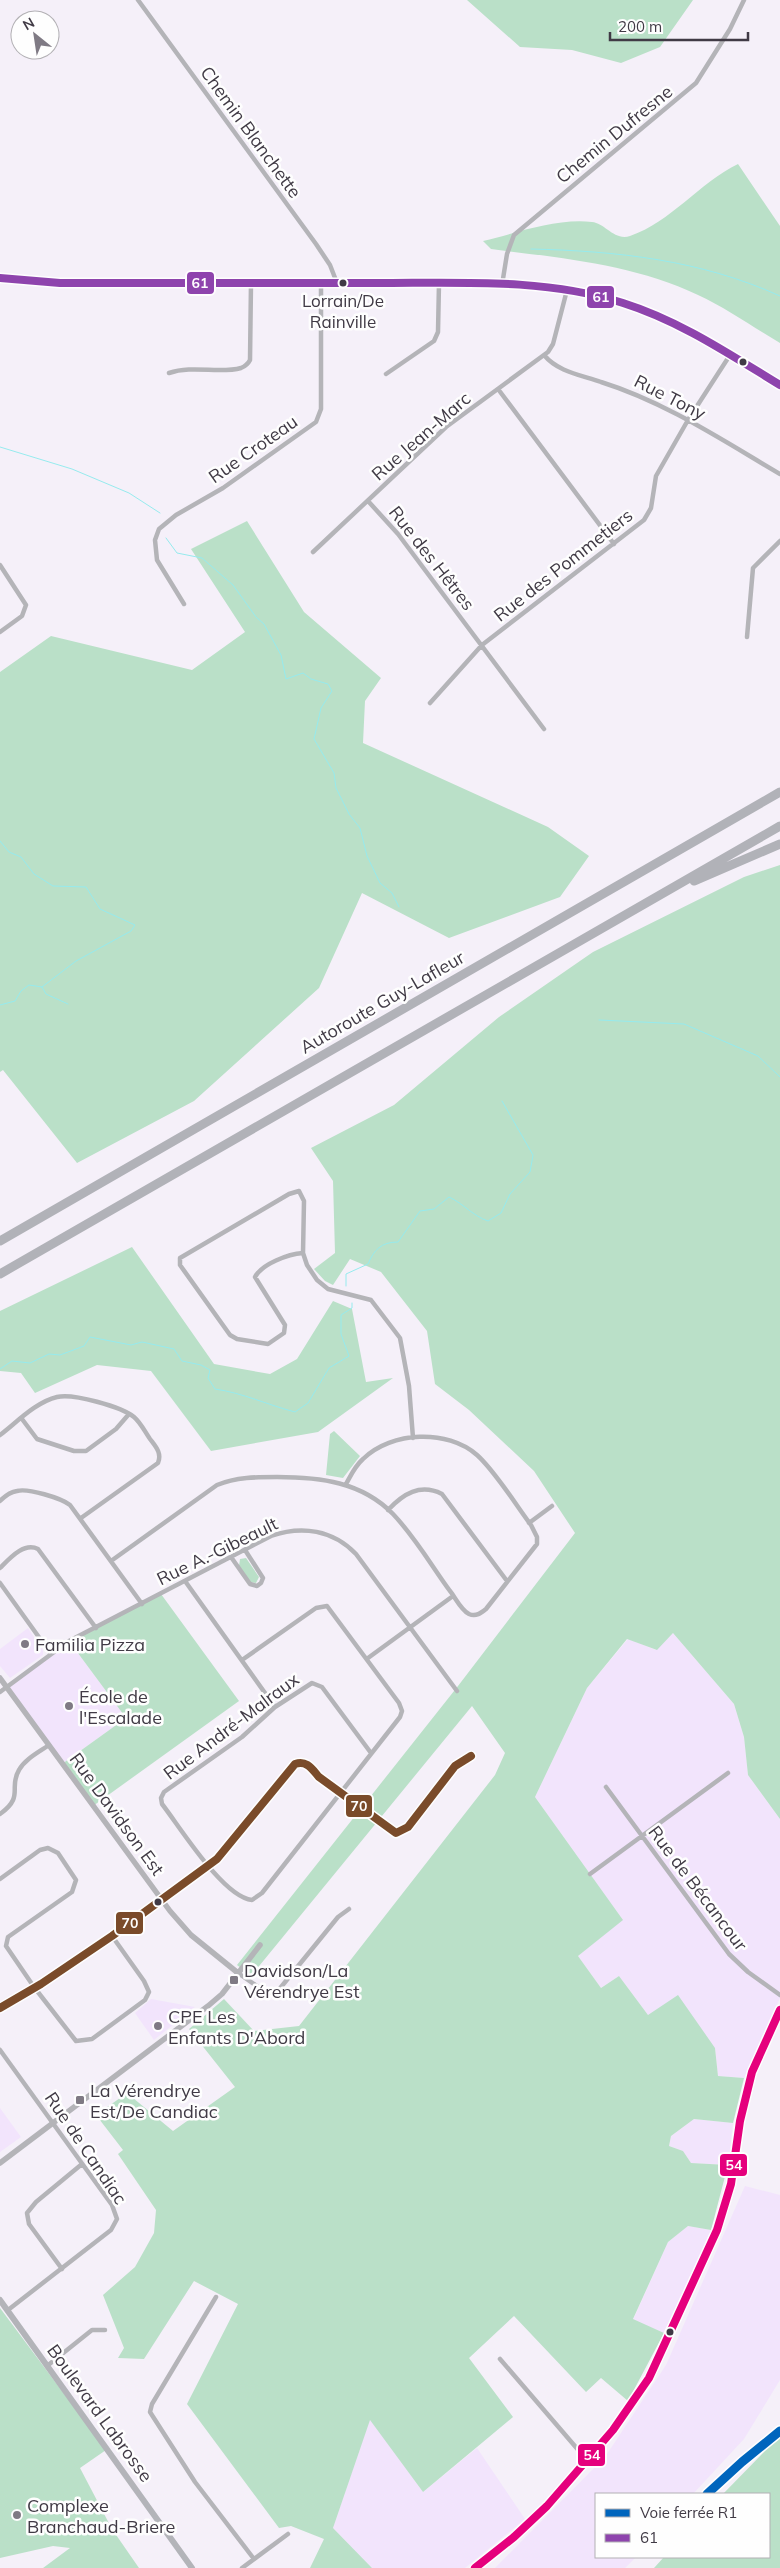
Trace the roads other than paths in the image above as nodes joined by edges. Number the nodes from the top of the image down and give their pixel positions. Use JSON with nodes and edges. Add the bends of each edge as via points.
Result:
{"nodes":[{"id":1,"x":138,"y":0,"type":"edge"},
{"id":2,"x":744,"y":0,"type":"edge"},
{"id":3,"x":0,"y":278,"type":"edge"},
{"id":4,"x":251,"y":283,"type":"junction"},
{"id":5,"x":321,"y":283,"type":"junction"},
{"id":6,"x":337,"y":283,"type":"junction"},
{"id":7,"x":439,"y":283,"type":"junction"},
{"id":8,"x":502,"y":285,"type":"junction"},
{"id":9,"x":567,"y":290,"type":"junction"},
{"id":10,"x":544,"y":355,"type":"junction"},
{"id":11,"x":730,"y":355,"type":"junction"},
{"id":12,"x":169,"y":373,"type":"dead end"},
{"id":13,"x":386,"y":374,"type":"dead end"},
{"id":14,"x":780,"y":385,"type":"edge"},
{"id":15,"x":498,"y":388,"type":"junction"},
{"id":16,"x":688,"y":420,"type":"junction"},
{"id":17,"x":780,"y":474,"type":"edge"},
{"id":18,"x":368,"y":501,"type":"junction"},
{"id":19,"x":780,"y":541,"type":"edge"},
{"id":20,"x":614,"y":544,"type":"junction"},
{"id":21,"x":314,"y":552,"type":"dead end"},
{"id":22,"x":0,"y":565,"type":"edge"},
{"id":23,"x":184,"y":604,"type":"dead end"},
{"id":24,"x":1,"y":630,"type":"edge"},
{"id":25,"x":747,"y":637,"type":"dead end"},
{"id":26,"x":482,"y":644,"type":"junction"},
{"id":27,"x":430,"y":703,"type":"dead end"},
{"id":28,"x":544,"y":729,"type":"dead end"},
{"id":29,"x":780,"y":792,"type":"edge"},
{"id":30,"x":780,"y":826,"type":"edge"},
{"id":31,"x":780,"y":844,"type":"edge"},
{"id":32,"x":639,"y":906,"type":"junction"},
{"id":33,"x":0,"y":1240,"type":"edge"},
{"id":34,"x":303,"y":1254,"type":"junction"},
{"id":35,"x":0,"y":1274,"type":"edge"},
{"id":36,"x":129,"y":1414,"type":"junction"},
{"id":37,"x":22,"y":1418,"type":"junction"},
{"id":38,"x":0,"y":1435,"type":"edge"},
{"id":39,"x":413,"y":1438,"type":"junction"},
{"id":40,"x":346,"y":1484,"type":"junction"},
{"id":41,"x":0,"y":1501,"type":"edge"},
{"id":42,"x":552,"y":1506,"type":"dead end"},
{"id":43,"x":388,"y":1510,"type":"junction"},
{"id":44,"x":81,"y":1518,"type":"junction"},
{"id":45,"x":529,"y":1523,"type":"junction"},
{"id":46,"x":245,"y":1550,"type":"junction"},
{"id":47,"x":231,"y":1557,"type":"junction"},
{"id":48,"x":112,"y":1561,"type":"junction"},
{"id":49,"x":0,"y":1568,"type":"edge"},
{"id":50,"x":185,"y":1581,"type":"junction"},
{"id":51,"x":507,"y":1581,"type":"junction"},
{"id":52,"x":0,"y":1583,"type":"edge"},
{"id":53,"x":453,"y":1596,"type":"junction"},
{"id":54,"x":142,"y":1604,"type":"junction"},
{"id":55,"x":410,"y":1627,"type":"junction"},
{"id":56,"x":96,"y":1628,"type":"junction"},
{"id":57,"x":51,"y":1654,"type":"junction"},
{"id":58,"x":368,"y":1658,"type":"junction"},
{"id":59,"x":242,"y":1660,"type":"junction"},
{"id":60,"x":0,"y":1678,"type":"edge"},
{"id":61,"x":6,"y":1686,"type":"junction"},
{"id":62,"x":457,"y":1691,"type":"dead end"},
{"id":63,"x":0,"y":1692,"type":"edge"},
{"id":64,"x":275,"y":1707,"type":"junction"},
{"id":65,"x":49,"y":1745,"type":"junction"},
{"id":66,"x":371,"y":1753,"type":"junction"},
{"id":67,"x":471,"y":1756,"type":"dead end"},
{"id":68,"x":728,"y":1773,"type":"dead end"},
{"id":69,"x":606,"y":1787,"type":"dead end"},
{"id":70,"x":340,"y":1792,"type":"junction"},
{"id":71,"x":0,"y":1814,"type":"edge"},
{"id":72,"x":641,"y":1836,"type":"junction"},
{"id":73,"x":208,"y":1867,"type":"junction"},
{"id":74,"x":590,"y":1874,"type":"dead end"},
{"id":75,"x":0,"y":1879,"type":"edge"},
{"id":76,"x":162,"y":1901,"type":"junction"},
{"id":77,"x":349,"y":1909,"type":"dead end"},
{"id":78,"x":112,"y":1936,"type":"junction"},
{"id":79,"x":260,"y":1945,"type":"dead end"},
{"id":80,"x":238,"y":1973,"type":"junction"},
{"id":81,"x":34,"y":1987,"type":"junction"},
{"id":82,"x":780,"y":1995,"type":"edge"},
{"id":83,"x":0,"y":2008,"type":"edge"},
{"id":84,"x":780,"y":2010,"type":"edge"},
{"id":85,"x":0,"y":2050,"type":"edge"},
{"id":86,"x":52,"y":2121,"type":"junction"},
{"id":87,"x":0,"y":2163,"type":"edge"},
{"id":88,"x":82,"y":2164,"type":"junction"},
{"id":89,"x":62,"y":2269,"type":"junction"},
{"id":90,"x":216,"y":2297,"type":"dead end"},
{"id":91,"x":0,"y":2300,"type":"edge"},
{"id":92,"x":8,"y":2310,"type":"junction"},
{"id":93,"x":105,"y":2330,"type":"dead end"},
{"id":94,"x":500,"y":2359,"type":"dead end"},
{"id":95,"x":47,"y":2366,"type":"junction"},
{"id":96,"x":586,"y":2460,"type":"junction"},
{"id":97,"x":288,"y":2534,"type":"dead end"},
{"id":98,"x":254,"y":2559,"type":"junction"},
{"id":99,"x":192,"y":2568,"type":"edge"},
{"id":100,"x":242,"y":2568,"type":"edge"},
{"id":101,"x":476,"y":2568,"type":"edge"}],
"edges":[{"from":1,"to":6,"type":"street","name":"Chemin Blanchette","via":[[316,244]]},
{"from":2,"to":8,"type":"street","name":"Chemin Dufresne","via":[[730,29],[696,82],[514,235]]},
{"from":3,"to":4,"type":"main road","via":[[38,282]]},
{"from":4,"to":5,"type":"main road"},
{"from":4,"to":12,"type":"street","via":[[250,360],[247,365]]},
{"from":5,"to":6,"type":"main road"},
{"from":5,"to":23,"type":"street","name":"Rue Croteau","via":[[321,409],[316,422],[223,488],[176,515],[159,529],[154,540],[157,560]]},
{"from":6,"to":7,"type":"main road"},
{"from":7,"to":8,"type":"main road"},
{"from":7,"to":13,"type":"street","via":[[438,332],[434,342]]},
{"from":8,"to":9,"type":"main road"},
{"from":9,"to":10,"type":"street","name":"Rue Jean-Marc","via":[[553,344]]},
{"from":9,"to":11,"type":"main road","via":[[621,302],[659,316]]},
{"from":10,"to":15,"type":"street","name":"Rue Jean-Marc"},
{"from":10,"to":16,"type":"street","name":"Rue Tony","via":[[555,367],[627,390]]},
{"from":11,"to":14,"type":"main road"},
{"from":11,"to":16,"type":"street","name":"Rue des Pommetiers"},
{"from":15,"to":18,"type":"street","name":"Rue Jean-Marc","via":[[446,427]]},
{"from":15,"to":20,"type":"street"},
{"from":16,"to":17,"type":"street","name":"Rue Tony"},
{"from":16,"to":20,"type":"street","name":"Rue des Pommetiers","via":[[656,476],[652,508],[644,520]]},
{"from":18,"to":21,"type":"street","name":"Rue Jean-Marc"},
{"from":18,"to":26,"type":"street","name":"Rue des Hêtres","via":[[398,534]]},
{"from":19,"to":25,"type":"street","via":[[753,568]]},
{"from":20,"to":26,"type":"street","name":"Rue des Pommetiers"},
{"from":22,"to":24,"type":"street","via":[[26,605],[22,616]]},
{"from":26,"to":27,"type":"street","name":"Rue des Pommetiers"},
{"from":26,"to":28,"type":"street","name":"Rue des Hêtres"},
{"from":29,"to":33,"type":"highway","name":"Autoroute Guy-Lafleur"},
{"from":30,"to":32,"type":"highway"},
{"from":31,"to":32,"type":"highway"},
{"from":32,"to":35,"type":"highway"},
{"from":34,"to":34,"type":"street","via":[[304,1201],[298,1191],[186,1254],[180,1258],[180,1265],[230,1335],[268,1344],[284,1333],[285,1325],[255,1277],[272,1264],[294,1254]]},
{"from":34,"to":39,"type":"street","via":[[317,1280],[328,1289],[371,1300],[400,1338]]},
{"from":36,"to":37,"type":"street","via":[[122,1409],[70,1396],[49,1400]]},
{"from":36,"to":37,"type":"street","via":[[116,1429],[86,1451],[74,1451],[37,1439]]},
{"from":36,"to":44,"type":"street","via":[[157,1448],[159,1460]]},
{"from":37,"to":38,"type":"street"},
{"from":39,"to":40,"type":"street","via":[[391,1442],[371,1452],[358,1464]]},
{"from":39,"to":45,"type":"street","via":[[446,1440],[472,1452]]},
{"from":40,"to":43,"type":"street"},
{"from":40,"to":48,"type":"street","via":[[301,1477],[247,1478],[223,1483]]},
{"from":41,"to":44,"type":"street","via":[[11,1492],[25,1490],[66,1502]]},
{"from":42,"to":45,"type":"street"},
{"from":43,"to":51,"type":"street","via":[[404,1494],[412,1491],[442,1494]]},
{"from":43,"to":53,"type":"street"},
{"from":44,"to":48,"type":"street"},
{"from":45,"to":51,"type":"street","via":[[537,1544]]},
{"from":46,"to":47,"type":"street","name":"Rue A.-Gibeault"},
{"from":46,"to":47,"type":"street","via":[[263,1578],[257,1586],[250,1584]]},
{"from":46,"to":55,"type":"street","name":"Rue A.-Gibeault","via":[[288,1531],[305,1530],[329,1535],[356,1554]]},
{"from":47,"to":50,"type":"street","name":"Rue A.-Gibeault"},
{"from":48,"to":54,"type":"street"},
{"from":49,"to":56,"type":"street","via":[[24,1548],[38,1549]]},
{"from":50,"to":54,"type":"street","name":"Rue A.-Gibeault"},
{"from":50,"to":59,"type":"street"},
{"from":51,"to":53,"type":"street","via":[[478,1615],[466,1611]]},
{"from":52,"to":57,"type":"street"},
{"from":53,"to":55,"type":"street"},
{"from":54,"to":56,"type":"street","name":"Rue A.-Gibeault"},
{"from":55,"to":58,"type":"street"},
{"from":55,"to":62,"type":"street","name":"Rue A.-Gibeault"},
{"from":56,"to":57,"type":"street","name":"Rue A.-Gibeault"},
{"from":57,"to":61,"type":"street","name":"Rue A.-Gibeault"},
{"from":58,"to":59,"type":"street","via":[[331,1610],[322,1605]]},
{"from":58,"to":66,"type":"street","via":[[402,1711]]},
{"from":59,"to":64,"type":"street"},
{"from":60,"to":61,"type":"street","name":"Rue Davidson Est"},
{"from":61,"to":63,"type":"street","name":"Rue A.-Gibeault"},
{"from":61,"to":65,"type":"street","name":"Rue Davidson Est"},
{"from":64,"to":66,"type":"street","name":"Rue André-Malraux","via":[[305,1685],[318,1683]]},
{"from":64,"to":73,"type":"street","name":"Rue André-Malraux","via":[[242,1736],[162,1795],[162,1804]]},
{"from":65,"to":71,"type":"street","via":[[20,1768],[14,1801]]},
{"from":65,"to":76,"type":"street","name":"Rue Davidson Est"},
{"from":66,"to":70,"type":"street"},
{"from":67,"to":70,"type":"street","via":[[456,1766],[400,1833],[392,1832]]},
{"from":68,"to":72,"type":"street"},
{"from":69,"to":72,"type":"street","name":"Rue de Bécancour"},
{"from":70,"to":73,"type":"street","via":[[306,1763],[295,1764],[225,1851]]},
{"from":70,"to":73,"type":"street","via":[[255,1899],[244,1898]]},
{"from":72,"to":74,"type":"street"},
{"from":72,"to":82,"type":"street","name":"Rue de Bécancour","via":[[729,1954],[753,1977]]},
{"from":73,"to":76,"type":"street"},
{"from":75,"to":81,"type":"street","via":[[40,1850],[48,1848],[58,1853],[76,1880],[72,1892],[8,1937],[8,1951]]},
{"from":76,"to":78,"type":"street"},
{"from":76,"to":80,"type":"street","name":"Rue Davidson Est","via":[[191,1935]]},
{"from":77,"to":80,"type":"street","name":"Rue Davidson Est","via":[[338,1916],[277,1992],[268,1994]]},
{"from":78,"to":81,"type":"street"},
{"from":78,"to":81,"type":"street","via":[[149,1992],[145,2000],[92,2039],[74,2039]]},
{"from":79,"to":80,"type":"street"},
{"from":80,"to":86,"type":"street","via":[[208,2006]]},
{"from":81,"to":83,"type":"street"},
{"from":84,"to":96,"type":"street","via":[[752,2072],[740,2121],[731,2184],[716,2234],[649,2378],[618,2423]]},
{"from":85,"to":86,"type":"street","name":"Rue de Candiac"},
{"from":86,"to":87,"type":"street"},
{"from":86,"to":88,"type":"street","name":"Rue de Candiac"},
{"from":88,"to":89,"type":"street","via":[[27,2213],[29,2224]]},
{"from":88,"to":89,"type":"street","name":"Rue de Candiac","via":[[115,2210],[117,2219],[111,2230]]},
{"from":89,"to":92,"type":"street","name":"Rue de Candiac"},
{"from":90,"to":98,"type":"street","via":[[150,2412],[196,2482]]},
{"from":91,"to":92,"type":"main road","name":"Boulevard Labrosse"},
{"from":92,"to":95,"type":"main road","name":"Boulevard Labrosse"},
{"from":93,"to":95,"type":"street","via":[[92,2330]]},
{"from":94,"to":96,"type":"street"},
{"from":95,"to":99,"type":"main road","name":"Boulevard Labrosse"},
{"from":96,"to":101,"type":"street","via":[[526,2527]]},
{"from":97,"to":98,"type":"street"},
{"from":98,"to":100,"type":"street"}]}
